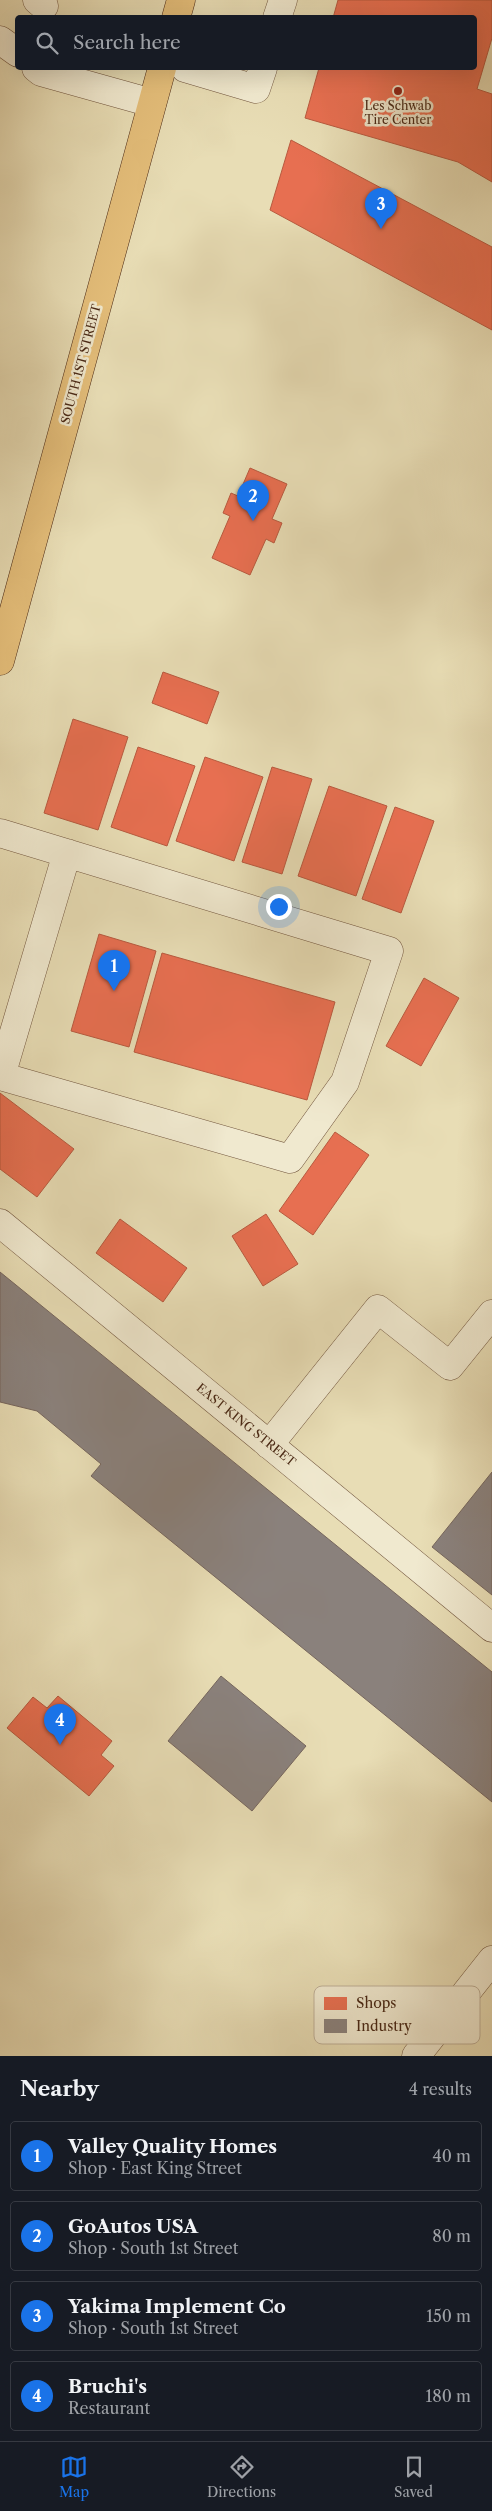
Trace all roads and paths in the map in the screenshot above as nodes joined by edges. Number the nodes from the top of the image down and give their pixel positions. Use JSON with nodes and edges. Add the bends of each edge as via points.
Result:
{"nodes":[{"id":1,"x":181,"y":0,"type":"edge"},
{"id":2,"x":283,"y":0,"type":"edge"},
{"id":3,"x":177,"y":15,"type":"edge"},
{"id":4,"x":279,"y":15,"type":"edge"},
{"id":5,"x":0,"y":40,"type":"edge"},
{"id":6,"x":15,"y":51,"type":"edge"},
{"id":7,"x":38,"y":70,"type":"edge"},
{"id":8,"x":161,"y":70,"type":"edge"},
{"id":9,"x":192,"y":70,"type":"edge"},
{"id":10,"x":261,"y":70,"type":"edge"},
{"id":11,"x":152,"y":103,"type":"junction"},
{"id":12,"x":7,"y":611,"type":"edge"},
{"id":13,"x":0,"y":661,"type":"edge"},
{"id":14,"x":0,"y":833,"type":"edge"},
{"id":15,"x":67,"y":853,"type":"junction"},
{"id":16,"x":0,"y":1076,"type":"edge"},
{"id":17,"x":0,"y":1223,"type":"edge"},
{"id":18,"x":492,"y":1314,"type":"edge"},
{"id":19,"x":269,"y":1445,"type":"junction"},
{"id":20,"x":492,"y":1628,"type":"edge"},
{"id":21,"x":492,"y":1960,"type":"edge"},
{"id":22,"x":471,"y":1986,"type":"edge"},
{"id":23,"x":426,"y":2044,"type":"edge"},
{"id":24,"x":416,"y":2056,"type":"edge"}],
"edges":[{"from":1,"to":3,"type":"main road"},
{"from":2,"to":4,"type":"street"},
{"from":5,"to":6,"type":"street"},
{"from":7,"to":11,"type":"street"},
{"from":8,"to":11,"type":"main road","name":"SOUTH 1ST STREET"},
{"from":9,"to":10,"type":"street","via":[[256,89]]},
{"from":11,"to":12,"type":"main road","name":"SOUTH 1ST STREET"},
{"from":12,"to":13,"type":"main road","name":"SOUTH 1ST STREET"},
{"from":14,"to":15,"type":"street"},
{"from":15,"to":16,"type":"street"},
{"from":15,"to":16,"type":"street","via":[[390,951],[345,1082],[290,1159]]},
{"from":17,"to":19,"type":"street","name":"EAST KING STREET"},
{"from":18,"to":19,"type":"street","via":[[450,1366],[378,1309]]},
{"from":19,"to":20,"type":"street","name":"EAST KING STREET"},
{"from":21,"to":22,"type":"street"},
{"from":23,"to":24,"type":"street"}]}
